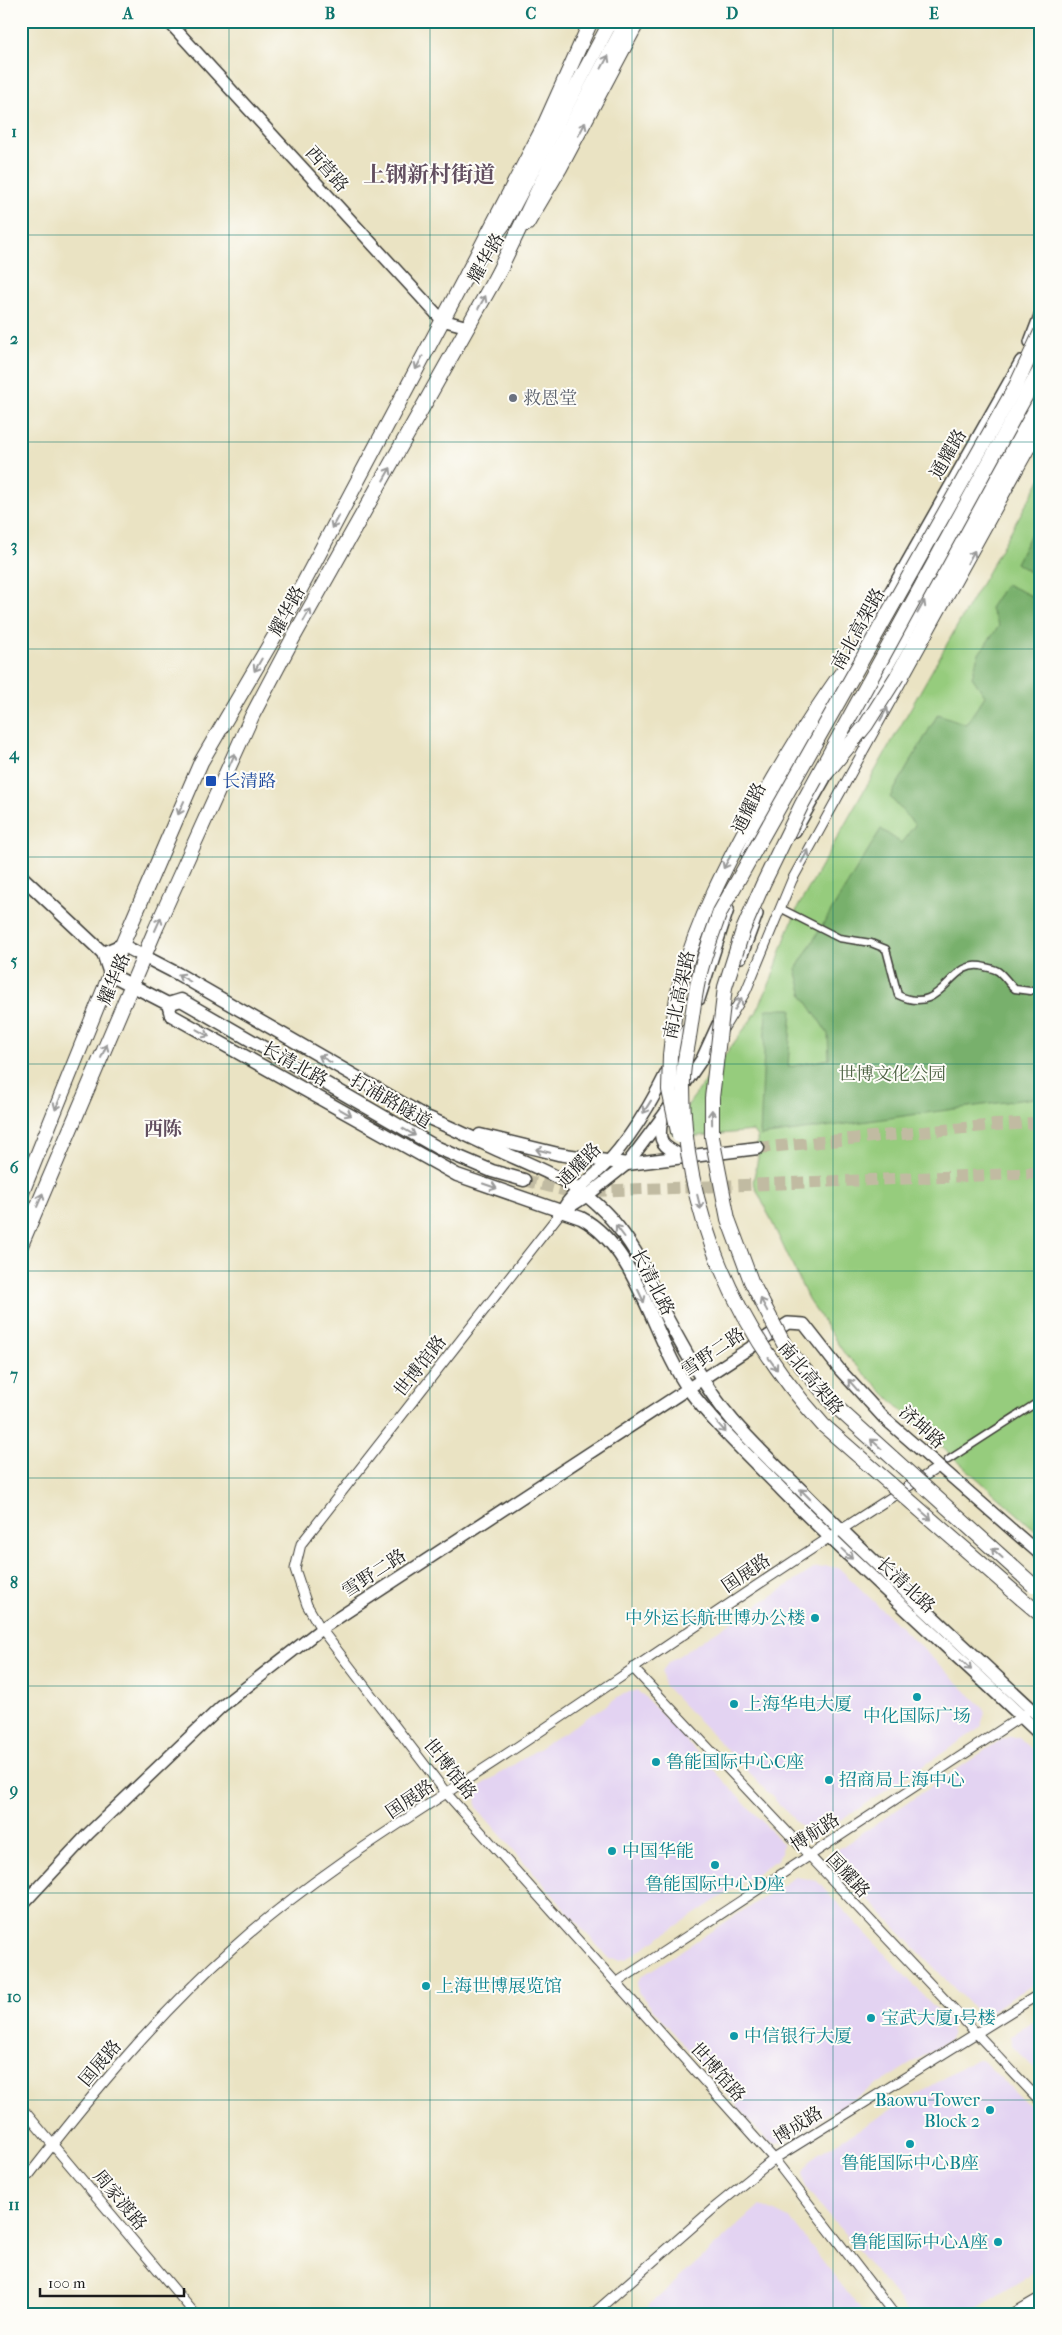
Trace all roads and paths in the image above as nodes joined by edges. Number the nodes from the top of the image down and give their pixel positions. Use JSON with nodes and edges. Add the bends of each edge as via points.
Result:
{"nodes":[{"id":1,"x":168,"y":21,"type":"edge"},
{"id":2,"x":591,"y":21,"type":"edge"},
{"id":3,"x":611,"y":21,"type":"edge"},
{"id":4,"x":627,"y":21,"type":"edge"},
{"id":5,"x":638,"y":21,"type":"edge"},
{"id":6,"x":467,"y":274,"type":"junction"},
{"id":7,"x":496,"y":277,"type":"junction"},
{"id":8,"x":1041,"y":313,"type":"edge"},
{"id":9,"x":442,"y":320,"type":"junction"},
{"id":10,"x":468,"y":327,"type":"junction"},
{"id":11,"x":1041,"y":332,"type":"edge"},
{"id":12,"x":1041,"y":368,"type":"edge"},
{"id":13,"x":1041,"y":389,"type":"edge"},
{"id":14,"x":1041,"y":408,"type":"edge"},
{"id":15,"x":1041,"y":428,"type":"edge"},
{"id":16,"x":854,"y":656,"type":"junction"},
{"id":17,"x":802,"y":804,"type":"junction"},
{"id":18,"x":21,"y":876,"type":"edge"},
{"id":19,"x":780,"y":908,"type":"junction"},
{"id":20,"x":122,"y":944,"type":"junction"},
{"id":21,"x":103,"y":953,"type":"junction"},
{"id":22,"x":144,"y":957,"type":"junction"},
{"id":23,"x":110,"y":974,"type":"junction"},
{"id":24,"x":132,"y":984,"type":"junction"},
{"id":25,"x":1041,"y":987,"type":"edge"},
{"id":26,"x":168,"y":1004,"type":"junction"},
{"id":27,"x":702,"y":1060,"type":"junction"},
{"id":28,"x":663,"y":1116,"type":"junction"},
{"id":29,"x":460,"y":1130,"type":"junction"},
{"id":30,"x":758,"y":1148,"type":"tunnel mouth"},
{"id":31,"x":682,"y":1156,"type":"junction"},
{"id":32,"x":608,"y":1162,"type":"junction"},
{"id":33,"x":627,"y":1164,"type":"junction"},
{"id":34,"x":692,"y":1175,"type":"junction"},
{"id":35,"x":524,"y":1180,"type":"tunnel mouth"},
{"id":36,"x":583,"y":1191,"type":"junction"},
{"id":37,"x":21,"y":1195,"type":"edge"},
{"id":38,"x":561,"y":1212,"type":"junction"},
{"id":39,"x":21,"y":1245,"type":"edge"},
{"id":40,"x":788,"y":1322,"type":"joint"},
{"id":41,"x":702,"y":1381,"type":"junction"},
{"id":42,"x":689,"y":1389,"type":"junction"},
{"id":43,"x":1041,"y":1400,"type":"edge"},
{"id":44,"x":944,"y":1463,"type":"junction"},
{"id":45,"x":840,"y":1529,"type":"junction"},
{"id":46,"x":829,"y":1537,"type":"junction"},
{"id":47,"x":1041,"y":1556,"type":"edge"},
{"id":48,"x":1041,"y":1591,"type":"edge"},
{"id":49,"x":1041,"y":1615,"type":"edge"},
{"id":50,"x":321,"y":1629,"type":"junction"},
{"id":51,"x":633,"y":1668,"type":"junction"},
{"id":52,"x":1031,"y":1715,"type":"edge"},
{"id":53,"x":1041,"y":1735,"type":"edge"},
{"id":54,"x":447,"y":1794,"type":"junction"},
{"id":55,"x":809,"y":1856,"type":"junction"},
{"id":56,"x":21,"y":1906,"type":"edge"},
{"id":57,"x":616,"y":1983,"type":"junction"},
{"id":58,"x":1041,"y":1993,"type":"edge"},
{"id":59,"x":975,"y":2034,"type":"junction"},
{"id":60,"x":1041,"y":2102,"type":"edge"},
{"id":61,"x":21,"y":2107,"type":"edge"},
{"id":62,"x":53,"y":2144,"type":"junction"},
{"id":63,"x":774,"y":2159,"type":"junction"},
{"id":64,"x":29,"y":2175,"type":"tunnel mouth"},
{"id":65,"x":1041,"y":2300,"type":"edge"},
{"id":66,"x":195,"y":2314,"type":"edge"},
{"id":67,"x":593,"y":2314,"type":"edge"},
{"id":68,"x":894,"y":2314,"type":"edge"},
{"id":69,"x":1017,"y":2314,"type":"edge"}],
"edges":[{"from":1,"to":9,"type":"street","name":"西营路"},
{"from":2,"to":6,"type":"main road","name":"耀华路","via":[[543,128]]},
{"from":3,"to":6,"type":"main road","via":[[505,222]]},
{"from":7,"to":4,"type":"main road","one_way":true,"via":[[550,165]]},
{"from":7,"to":5,"type":"main road","name":"耀华路","one_way":true,"via":[[560,168]]},
{"from":6,"to":9,"type":"main road","name":"耀华路"},
{"from":10,"to":7,"type":"main road","name":"耀华路","one_way":true},
{"from":8,"to":16,"type":"street","name":"通耀路","via":[[1022,359]]},
{"from":9,"to":10,"type":"street"},
{"from":9,"to":20,"type":"main road","name":"耀华路","one_way":true,"via":[[284,620],[202,762]]},
{"from":22,"to":10,"type":"main road","name":"耀华路","one_way":true,"via":[[252,716]]},
{"from":11,"to":34,"type":"main road","name":"南北高架路","bridge":true,"via":[[1016,386],[720,912],[698,981],[683,1077]]},
{"from":12,"to":17,"type":"main road","name":"南北高架路","bridge":true},
{"from":27,"to":13,"type":"street","name":"通耀路","one_way":true,"via":[[759,906],[782,856]]},
{"from":14,"to":17,"type":"main road","bridge":true,"via":[[897,676],[866,725]]},
{"from":19,"to":15,"type":"street","one_way":true,"via":[[796,872]]},
{"from":16,"to":32,"type":"street","name":"通耀路","one_way":true,"via":[[754,836],[700,997],[679,1048],[654,1095]]},
{"from":16,"to":34,"type":"main road","one_way":true,"bridge":true,"via":[[794,743],[724,868],[705,906],[680,983],[670,1055],[669,1090],[678,1134]]},
{"from":48,"to":17,"type":"main road","name":"南北高架路","one_way":true,"bridge":true,"via":[[833,1404],[785,1346],[751,1281],[728,1219],[712,1137],[712,1108],[725,987],[743,930]]},
{"from":18,"to":21,"type":"main road"},
{"from":19,"to":25,"type":"street","via":[[839,938],[886,949],[898,995],[909,1000],[922,1002],[938,992],[959,971],[977,964],[999,971],[1015,989],[1030,991]]},
{"from":27,"to":19,"type":"street","one_way":true,"via":[[746,991]]},
{"from":20,"to":21,"type":"main road"},
{"from":20,"to":22,"type":"main road"},
{"from":20,"to":23,"type":"main road","name":"耀华路"},
{"from":21,"to":23,"type":"main road"},
{"from":22,"to":24,"type":"main road","name":"耀华路"},
{"from":29,"to":22,"type":"main road","name":"长清北路","one_way":true,"via":[[426,1117]]},
{"from":23,"to":24,"type":"main road"},
{"from":23,"to":37,"type":"main road","name":"耀华路","one_way":true},
{"from":24,"to":26,"type":"main road","name":"长清北路"},
{"from":39,"to":24,"type":"main road","name":"耀华路","one_way":true},
{"from":26,"to":35,"type":"main road","name":"打浦路隧道","one_way":true,"via":[[181,1000],[438,1148],[492,1171]]},
{"from":26,"to":38,"type":"main road","name":"长清北路","one_way":true,"via":[[171,1015],[457,1175]]},
{"from":27,"to":28,"type":"street","name":"通耀路"},
{"from":28,"to":31,"type":"street","via":[[659,1134],[664,1146]]},
{"from":28,"to":33,"type":"street","name":"通耀路"},
{"from":32,"to":29,"type":"main road","one_way":true,"via":[[558,1154]]},
{"from":29,"to":36,"type":"main road","name":"长清北路"},
{"from":30,"to":31,"type":"main road"},
{"from":31,"to":33,"type":"main road"},
{"from":32,"to":33,"type":"main road"},
{"from":32,"to":36,"type":"street","name":"通耀路"},
{"from":33,"to":36,"type":"street","name":"通耀路"},
{"from":34,"to":49,"type":"main road","name":"南北高架路","one_way":true,"bridge":true,"via":[[706,1230],[721,1271],[761,1347],[794,1394],[823,1424]]},
{"from":36,"to":38,"type":"street","name":"通耀路"},
{"from":41,"to":36,"type":"main road","name":"长清北路","one_way":true,"via":[[636,1253],[605,1211]]},
{"from":38,"to":42,"type":"main road","name":"长清北路","one_way":true,"via":[[595,1226],[626,1263]]},
{"from":38,"to":50,"type":"street","name":"世博馆路","via":[[301,1544],[295,1569],[307,1605]]},
{"from":40,"to":41,"type":"street","name":"雪野二路"},
{"from":44,"to":40,"type":"street","name":"济坤路","one_way":true,"via":[[861,1394],[804,1324]]},
{"from":41,"to":42,"type":"street","name":"雪野二路"},
{"from":45,"to":41,"type":"main road","name":"长清北路","one_way":true,"via":[[734,1422]]},
{"from":42,"to":46,"type":"main road","name":"长清北路","one_way":true,"via":[[724,1431]]},
{"from":42,"to":50,"type":"street","name":"雪野二路"},
{"from":43,"to":44,"type":"street"},
{"from":44,"to":45,"type":"street","name":"国展路"},
{"from":44,"to":47,"type":"street","name":"济坤路"},
{"from":45,"to":46,"type":"street","name":"国展路"},
{"from":45,"to":52,"type":"main road","name":"长清北路"},
{"from":46,"to":51,"type":"street","name":"国展路"},
{"from":46,"to":52,"type":"main road","name":"长清北路","one_way":true},
{"from":50,"to":54,"type":"street","name":"世博馆路"},
{"from":50,"to":56,"type":"street","name":"雪野二路","via":[[221,1707],[88,1834]]},
{"from":51,"to":54,"type":"street","name":"国展路"},
{"from":51,"to":55,"type":"street","name":"国耀路"},
{"from":52,"to":53,"type":"main road","name":"长清北路"},
{"from":52,"to":55,"type":"street","name":"博航路"},
{"from":54,"to":57,"type":"street","name":"世博馆路"},
{"from":54,"to":62,"type":"street","name":"国展路","via":[[351,1857],[234,1946],[151,2029]]},
{"from":55,"to":57,"type":"street","name":"博航路"},
{"from":55,"to":59,"type":"street","name":"国耀路"},
{"from":57,"to":63,"type":"street","name":"世博馆路"},
{"from":58,"to":59,"type":"street","name":"博成路"},
{"from":59,"to":60,"type":"street","name":"国耀路"},
{"from":59,"to":63,"type":"street","name":"博成路"},
{"from":61,"to":62,"type":"street","name":"周家渡路"},
{"from":62,"to":64,"type":"street","name":"国展路"},
{"from":62,"to":66,"type":"street","name":"周家渡路"},
{"from":63,"to":67,"type":"street","name":"博成路"},
{"from":63,"to":68,"type":"street","name":"世博馆路"},
{"from":65,"to":69,"type":"main road"}]}
